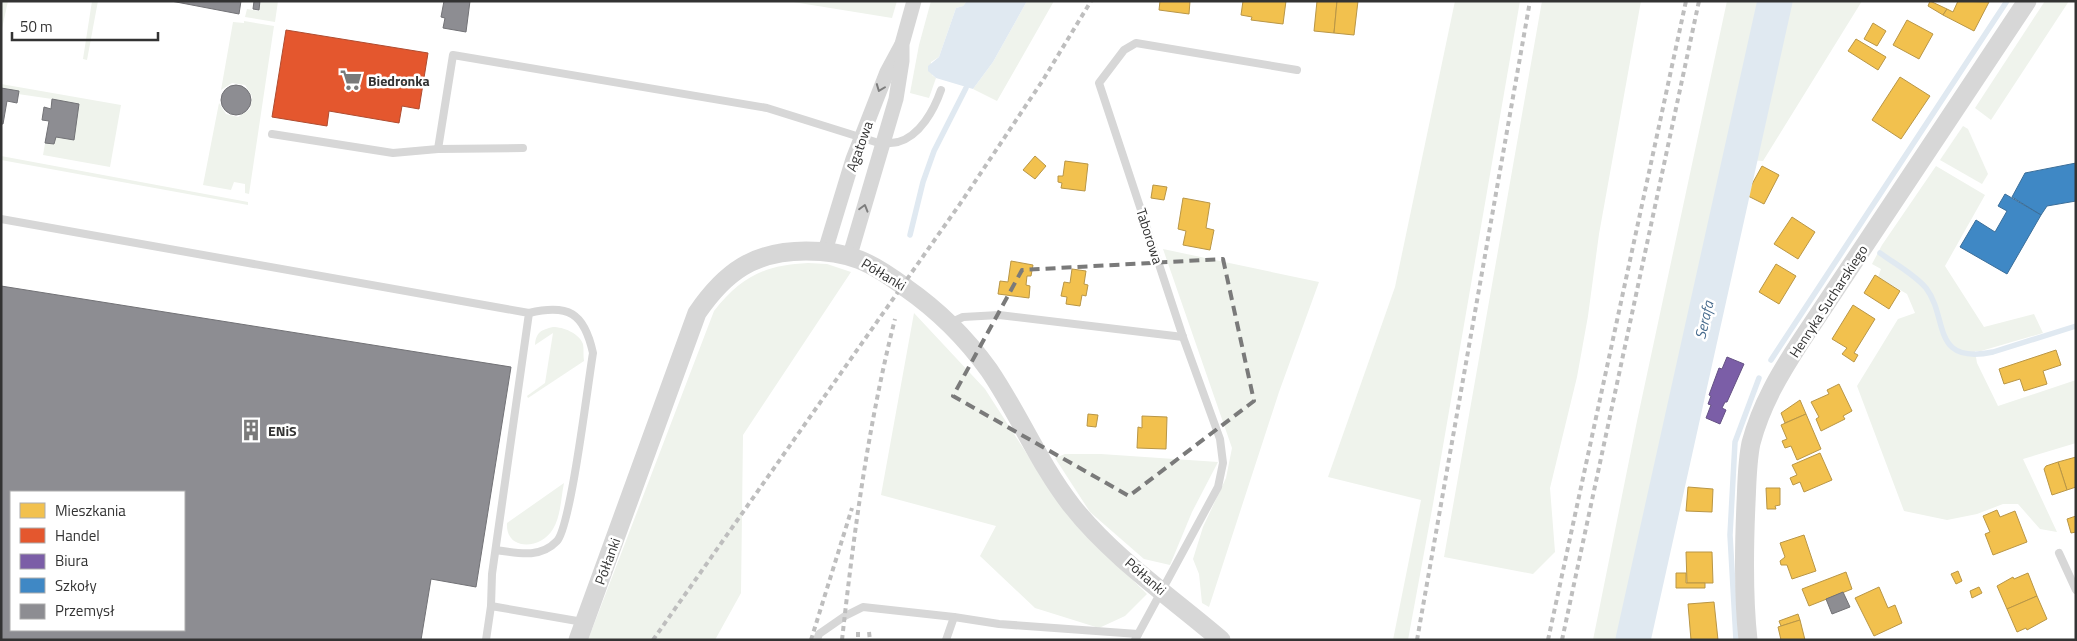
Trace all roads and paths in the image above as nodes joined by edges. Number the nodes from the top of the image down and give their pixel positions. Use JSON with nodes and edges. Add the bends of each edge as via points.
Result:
{"nodes":[{"id":1,"x":914,"y":1,"type":"edge"},
{"id":2,"x":2027,"y":1,"type":"edge"},
{"id":3,"x":902,"y":44,"type":"junction"},
{"id":4,"x":1297,"y":70,"type":"dead end"},
{"id":5,"x":941,"y":90,"type":"dead end"},
{"id":6,"x":272,"y":134,"type":"dead end"},
{"id":7,"x":861,"y":137,"type":"junction"},
{"id":8,"x":882,"y":144,"type":"junction"},
{"id":9,"x":523,"y":148,"type":"dead end"},
{"id":10,"x":438,"y":149,"type":"junction"},
{"id":11,"x":1,"y":219,"type":"edge"},
{"id":12,"x":825,"y":251,"type":"junction"},
{"id":13,"x":850,"y":255,"type":"junction"},
{"id":14,"x":529,"y":313,"type":"junction"},
{"id":15,"x":950,"y":324,"type":"junction"},
{"id":16,"x":1183,"y":337,"type":"junction"},
{"id":17,"x":496,"y":550,"type":"junction"},
{"id":18,"x":2059,"y":552,"type":"dead end"},
{"id":19,"x":1161,"y":590,"type":"junction"},
{"id":20,"x":2076,"y":590,"type":"edge"},
{"id":21,"x":491,"y":606,"type":"junction"},
{"id":22,"x":954,"y":617,"type":"junction"},
{"id":23,"x":582,"y":631,"type":"edge"},
{"id":24,"x":1136,"y":637,"type":"edge"},
{"id":25,"x":486,"y":640,"type":"edge"},
{"id":26,"x":817,"y":640,"type":"edge"},
{"id":27,"x":946,"y":640,"type":"edge"},
{"id":28,"x":1221,"y":640,"type":"edge"},
{"id":29,"x":1748,"y":640,"type":"edge"}],
"edges":[{"from":1,"to":3,"type":"street","name":"Agatowa"},
{"from":2,"to":29,"type":"street","name":"Henryka Sucharskiego","via":[[1801,341],[1760,415],[1751,444],[1748,471],[1744,548]]},
{"from":3,"to":7,"type":"street","name":"Agatowa","one_way":true},
{"from":3,"to":8,"type":"street","name":"Agatowa","via":[[896,99]]},
{"from":4,"to":16,"type":"lane","name":"Taborowa","via":[[1136,43],[1124,50],[1099,83]]},
{"from":5,"to":8,"type":"lane","via":[[936,105],[910,137]]},
{"from":6,"to":10,"type":"lane","via":[[393,153]]},
{"from":7,"to":8,"type":"lane"},
{"from":7,"to":10,"type":"lane","via":[[767,108],[453,55]]},
{"from":7,"to":12,"type":"street","name":"Agatowa"},
{"from":13,"to":8,"type":"street","name":"Agatowa","one_way":true},
{"from":9,"to":10,"type":"lane"},
{"from":11,"to":14,"type":"lane"},
{"from":12,"to":13,"type":"street","name":"Półłanki"},
{"from":12,"to":23,"type":"street","name":"Półłanki","via":[[778,253],[739,268],[722,281],[697,313]]},
{"from":13,"to":15,"type":"street","name":"Półłanki","via":[[895,279]]},
{"from":14,"to":17,"type":"lane"},
{"from":14,"to":17,"type":"lane","via":[[548,308],[567,311],[588,333],[593,353],[567,514],[558,540],[534,553]]},
{"from":15,"to":16,"type":"lane","via":[[963,317],[999,315]]},
{"from":15,"to":19,"type":"street","name":"Półłanki","via":[[989,370],[1073,506],[1100,536]]},
{"from":16,"to":19,"type":"lane","name":"Taborowa","via":[[1220,439],[1223,463],[1218,486]]},
{"from":17,"to":21,"type":"lane"},
{"from":18,"to":20,"type":"lane"},
{"from":19,"to":24,"type":"lane","name":"Taborowa"},
{"from":19,"to":28,"type":"street","name":"Półłanki"},
{"from":21,"to":23,"type":"lane"},
{"from":21,"to":25,"type":"lane"},
{"from":22,"to":24,"type":"lane"},
{"from":22,"to":26,"type":"lane","via":[[863,607],[819,634]]},
{"from":22,"to":27,"type":"lane"}]}
